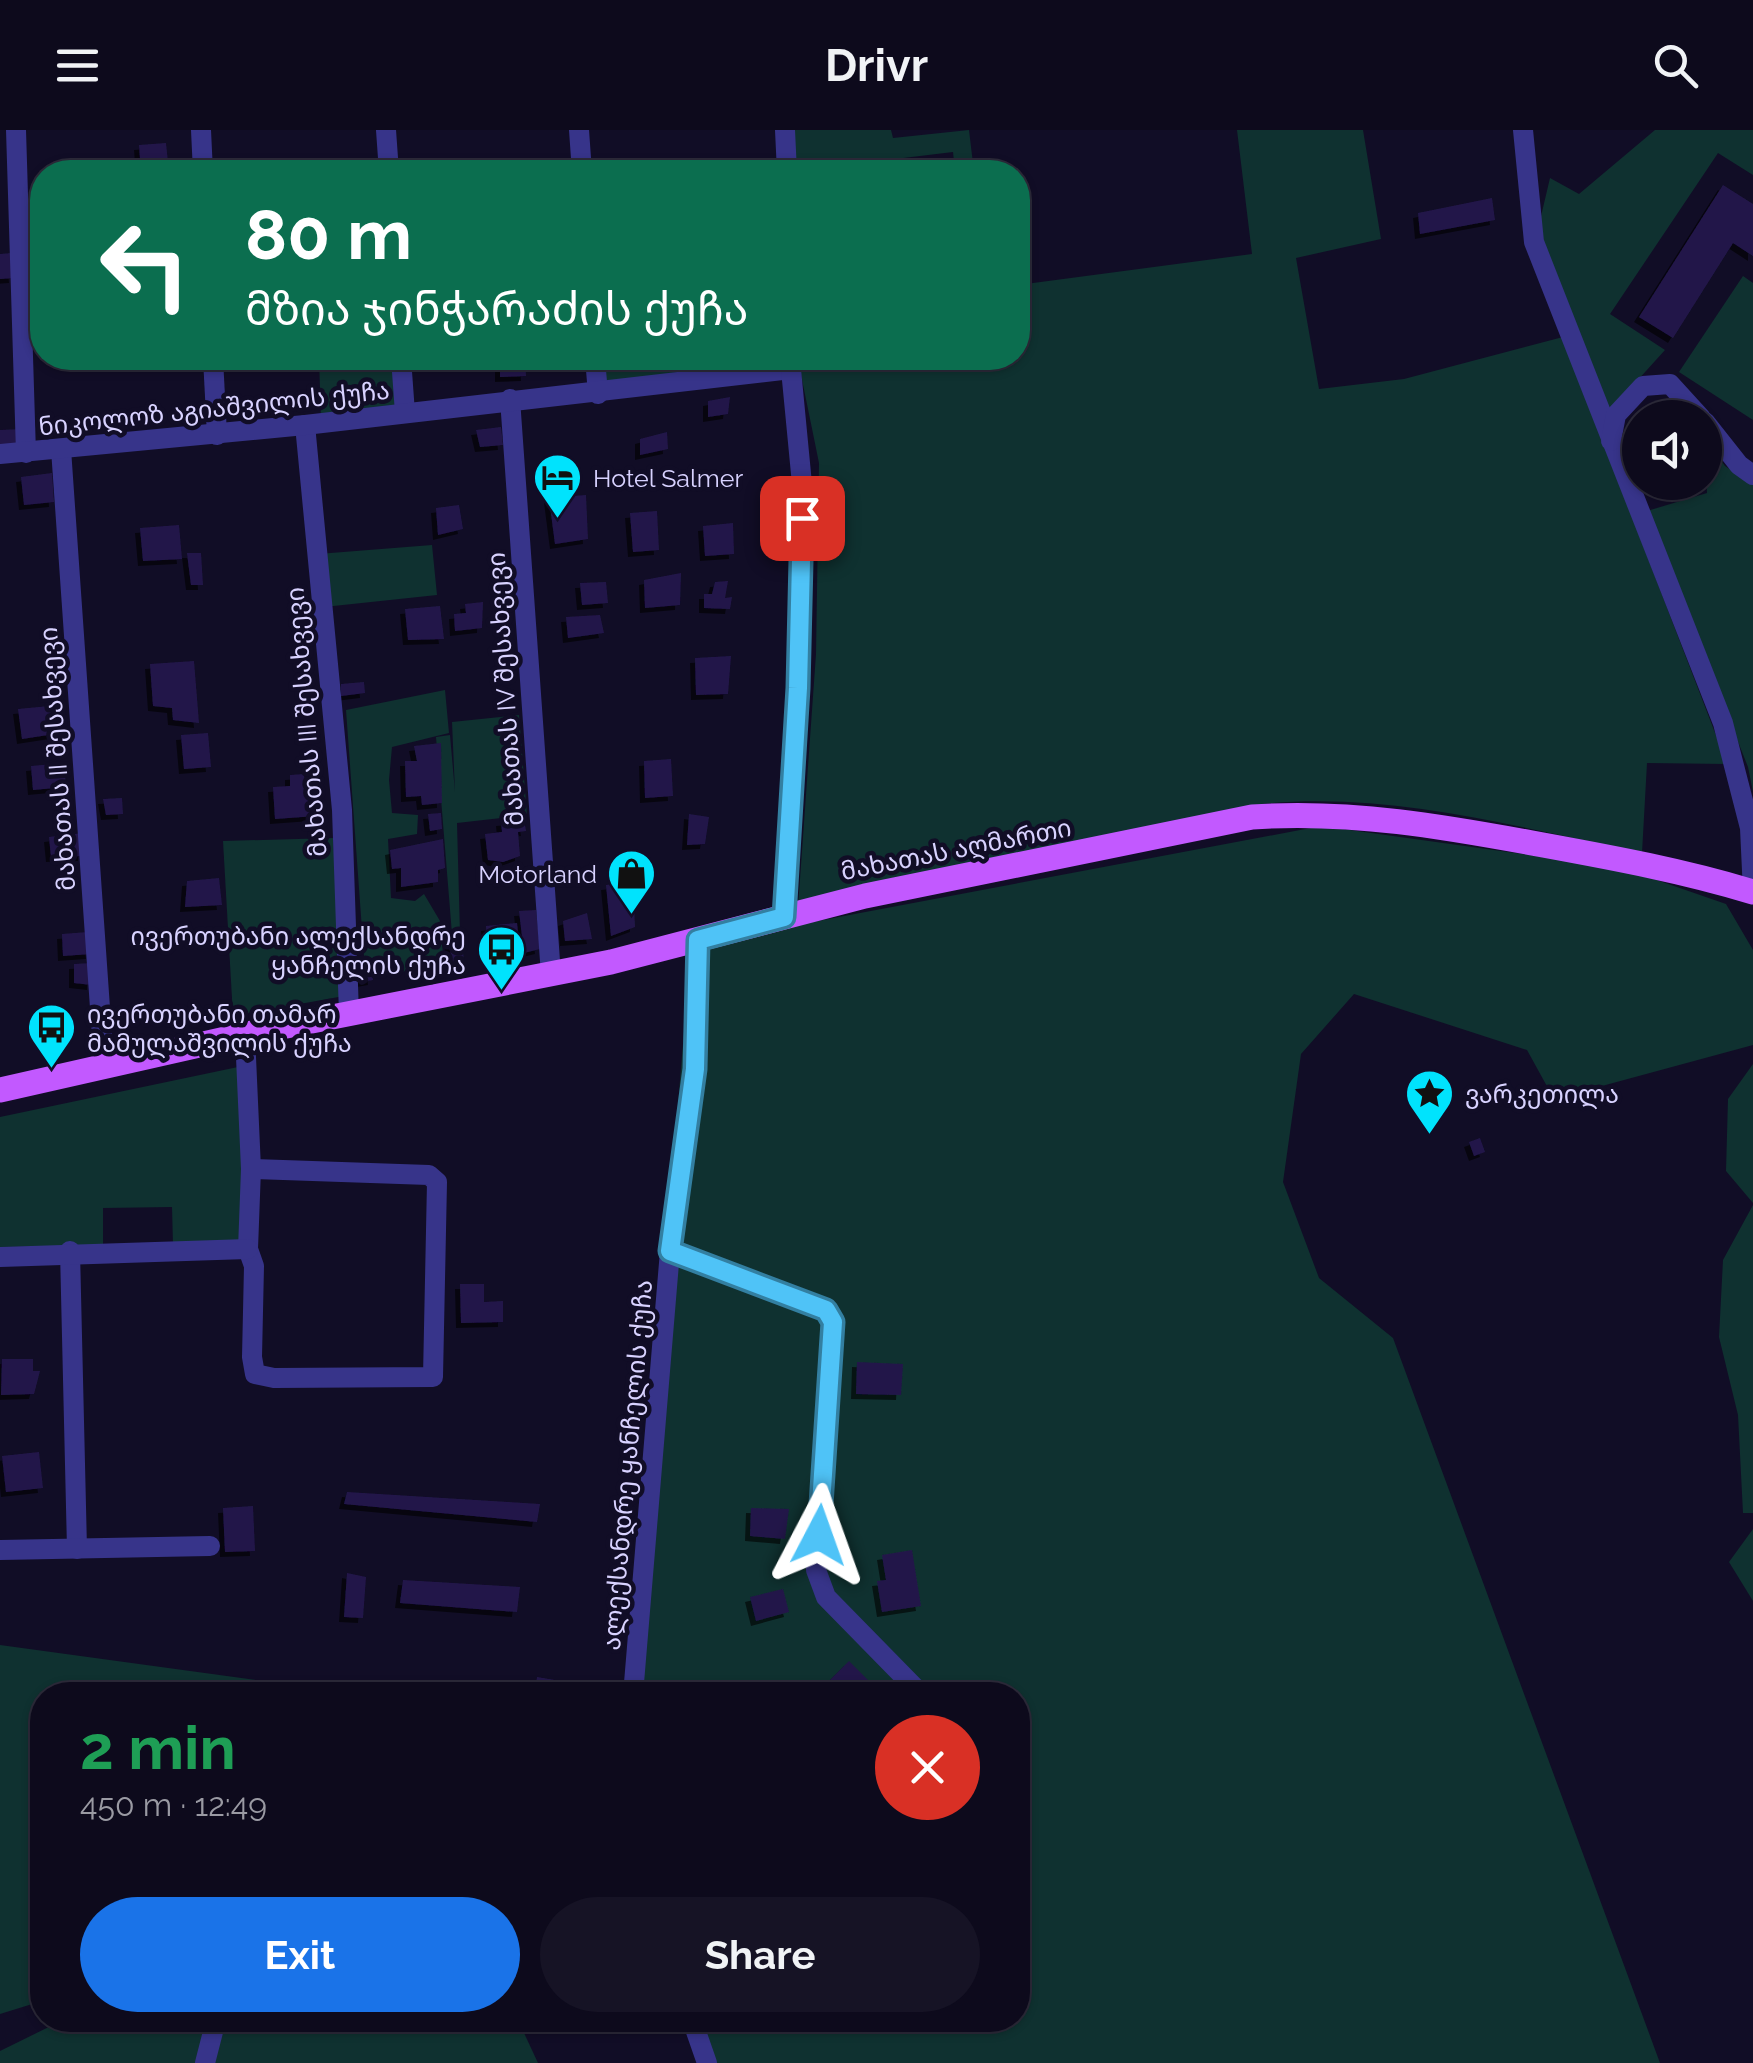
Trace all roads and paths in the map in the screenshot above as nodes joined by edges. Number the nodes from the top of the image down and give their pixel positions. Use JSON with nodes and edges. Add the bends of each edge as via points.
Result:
{"nodes":[{"id":1,"x":16,"y":130,"type":"edge"},
{"id":2,"x":201,"y":130,"type":"edge"},
{"id":3,"x":386,"y":130,"type":"edge"},
{"id":4,"x":578,"y":130,"type":"edge"},
{"id":5,"x":785,"y":130,"type":"edge"},
{"id":6,"x":1523,"y":130,"type":"edge"},
{"id":7,"x":203,"y":160,"type":"edge"},
{"id":8,"x":388,"y":160,"type":"edge"},
{"id":9,"x":581,"y":160,"type":"edge"},
{"id":10,"x":786,"y":160,"type":"edge"},
{"id":11,"x":214,"y":370,"type":"edge"},
{"id":12,"x":402,"y":370,"type":"edge"},
{"id":13,"x":596,"y":370,"type":"edge"},
{"id":14,"x":747,"y":370,"type":"edge"},
{"id":15,"x":791,"y":370,"type":"edge"},
{"id":16,"x":598,"y":394,"type":"junction"},
{"id":17,"x":510,"y":399,"type":"junction"},
{"id":18,"x":1630,"y":400,"type":"edge"},
{"id":19,"x":1685,"y":400,"type":"edge"},
{"id":20,"x":1622,"y":409,"type":"edge"},
{"id":21,"x":405,"y":413,"type":"junction"},
{"id":22,"x":305,"y":426,"type":"junction"},
{"id":23,"x":217,"y":434,"type":"junction"},
{"id":24,"x":1611,"y":442,"type":"junction"},
{"id":25,"x":1722,"y":444,"type":"edge"},
{"id":26,"x":60,"y":449,"type":"junction"},
{"id":27,"x":26,"y":453,"type":"junction"},
{"id":28,"x":0,"y":454,"type":"edge"},
{"id":29,"x":1753,"y":475,"type":"edge"},
{"id":30,"x":1753,"y":892,"type":"edge"},
{"id":31,"x":784,"y":917,"type":"junction"},
{"id":32,"x":698,"y":940,"type":"junction"},
{"id":33,"x":551,"y":975,"type":"junction"},
{"id":34,"x":350,"y":1014,"type":"junction"},
{"id":35,"x":245,"y":1035,"type":"junction"},
{"id":36,"x":104,"y":1065,"type":"junction"},
{"id":37,"x":0,"y":1090,"type":"edge"},
{"id":38,"x":250,"y":1168,"type":"junction"},
{"id":39,"x":248,"y":1248,"type":"junction"},
{"id":40,"x":70,"y":1251,"type":"junction"},
{"id":41,"x":670,"y":1251,"type":"junction"},
{"id":42,"x":0,"y":1257,"type":"edge"},
{"id":43,"x":210,"y":1546,"type":"dead end"},
{"id":44,"x":77,"y":1549,"type":"junction"},
{"id":45,"x":0,"y":1550,"type":"edge"},
{"id":46,"x":634,"y":1682,"type":"edge"},
{"id":47,"x":909,"y":1682,"type":"edge"},
{"id":48,"x":213,"y":2032,"type":"edge"},
{"id":49,"x":696,"y":2032,"type":"edge"},
{"id":50,"x":205,"y":2063,"type":"edge"},
{"id":51,"x":707,"y":2063,"type":"edge"}],
"edges":[{"from":1,"to":27,"type":"street"},
{"from":2,"to":7,"type":"street"},
{"from":3,"to":8,"type":"street"},
{"from":4,"to":9,"type":"street"},
{"from":5,"to":10,"type":"street"},
{"from":6,"to":24,"type":"street","via":[[1534,242]]},
{"from":11,"to":23,"type":"street"},
{"from":12,"to":21,"type":"street"},
{"from":13,"to":16,"type":"street"},
{"from":14,"to":16,"type":"street","name":"ნიკოლოზ აგიაშვილის ქუჩა"},
{"from":15,"to":31,"type":"street","via":[[802,484]]},
{"from":16,"to":17,"type":"street","name":"ნიკოლოზ აგიაშვილის ქუჩა"},
{"from":17,"to":21,"type":"street","name":"ნიკოლოზ აგიაშვილის ქუჩა"},
{"from":17,"to":33,"type":"street","name":"მახათას IV შესახვევი"},
{"from":18,"to":19,"type":"street","via":[[1643,386],[1670,384]]},
{"from":20,"to":24,"type":"street"},
{"from":21,"to":22,"type":"street","name":"ნიკოლოზ აგიაშვილის ქუჩა"},
{"from":22,"to":23,"type":"street","name":"ნიკოლოზ აგიაშვილის ქუჩა"},
{"from":22,"to":34,"type":"street","name":"მახათას III შესახვევი","via":[[342,810]]},
{"from":23,"to":26,"type":"street","name":"ნიკოლოზ აგიაშვილის ქუჩა"},
{"from":24,"to":30,"type":"street","via":[[1738,770]]},
{"from":25,"to":29,"type":"street"},
{"from":26,"to":27,"type":"street","name":"ნიკოლოზ აგიაშვილის ქუჩა"},
{"from":26,"to":36,"type":"street","name":"მახათას II შესახვევი"},
{"from":27,"to":28,"type":"street","name":"ნიკოლოზ აგიაშვილის ქუჩა"},
{"from":30,"to":31,"type":"main road","name":"მახათას აღმართი","via":[[1675,870],[1448,827],[1309,813],[1252,818]]},
{"from":31,"to":32,"type":"main road","name":"მახათას აღმართი"},
{"from":32,"to":33,"type":"main road","name":"მახათას აღმართი"},
{"from":32,"to":41,"type":"street","name":"ალექსანდრე ყანჩელის ქუჩა","via":[[695,1069]]},
{"from":33,"to":34,"type":"main road","name":"მახათას აღმართი"},
{"from":34,"to":35,"type":"main road","name":"მახათას აღმართი"},
{"from":35,"to":36,"type":"main road","name":"მახათას აღმართი"},
{"from":35,"to":38,"type":"street"},
{"from":36,"to":37,"type":"main road","name":"მახათას აღმართი"},
{"from":38,"to":39,"type":"street"},
{"from":38,"to":39,"type":"street","via":[[429,1175],[437,1182],[433,1377],[255,1374]]},
{"from":39,"to":40,"type":"street"},
{"from":40,"to":42,"type":"street"},
{"from":40,"to":44,"type":"street"},
{"from":41,"to":46,"type":"street","name":"ალექსანდრე ყანჩელის ქუჩა"},
{"from":41,"to":47,"type":"street","via":[[826,1310],[833,1322],[816,1570],[826,1597]]},
{"from":43,"to":44,"type":"street"},
{"from":44,"to":45,"type":"street"},
{"from":48,"to":50,"type":"street"},
{"from":49,"to":51,"type":"street"}]}
